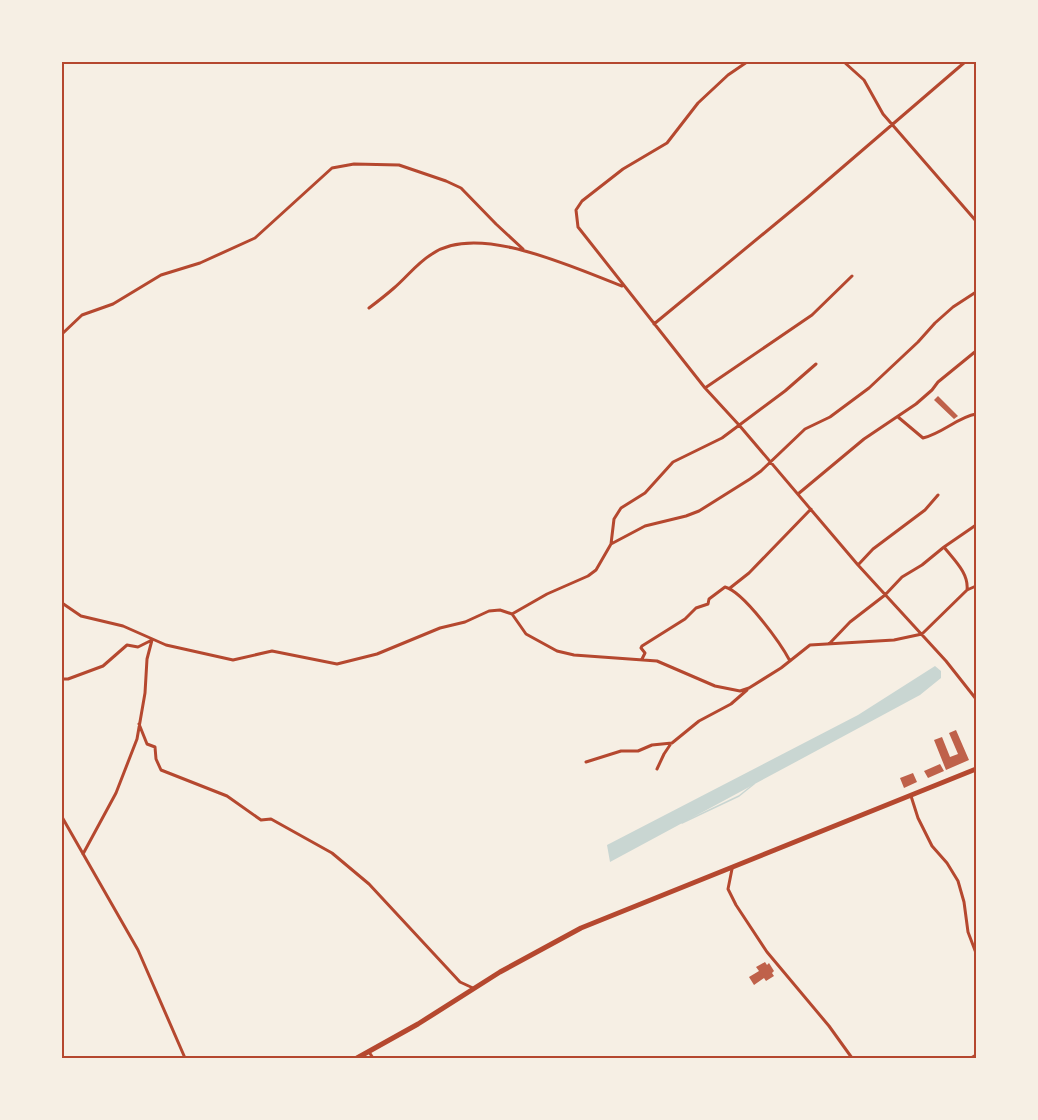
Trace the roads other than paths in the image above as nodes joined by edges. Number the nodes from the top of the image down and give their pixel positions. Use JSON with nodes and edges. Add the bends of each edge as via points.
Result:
{"nodes":[{"id":1,"x":747,"y":62,"type":"edge"},
{"id":2,"x":844,"y":62,"type":"edge"},
{"id":3,"x":965,"y":62,"type":"edge"},
{"id":4,"x":893,"y":124,"type":"junction"},
{"id":5,"x":976,"y":221,"type":"edge"},
{"id":6,"x":523,"y":249,"type":"junction"},
{"id":7,"x":852,"y":276,"type":"dead end"},
{"id":8,"x":624,"y":286,"type":"junction"},
{"id":9,"x":976,"y":292,"type":"edge"},
{"id":10,"x":369,"y":309,"type":"dead end"},
{"id":11,"x":654,"y":324,"type":"junction"},
{"id":12,"x":62,"y":333,"type":"edge"},
{"id":13,"x":976,"y":351,"type":"edge"},
{"id":14,"x":816,"y":364,"type":"dead end"},
{"id":15,"x":705,"y":388,"type":"junction"},
{"id":16,"x":976,"y":414,"type":"edge"},
{"id":17,"x":897,"y":417,"type":"junction"},
{"id":18,"x":739,"y":424,"type":"junction"},
{"id":19,"x":771,"y":462,"type":"junction"},
{"id":20,"x":798,"y":494,"type":"junction"},
{"id":21,"x":938,"y":495,"type":"dead end"},
{"id":22,"x":811,"y":509,"type":"junction"},
{"id":23,"x":976,"y":525,"type":"edge"},
{"id":24,"x":611,"y":544,"type":"junction"},
{"id":25,"x":944,"y":547,"type":"junction"},
{"id":26,"x":858,"y":566,"type":"junction"},
{"id":27,"x":976,"y":586,"type":"edge"},
{"id":28,"x":730,"y":588,"type":"junction"},
{"id":29,"x":968,"y":590,"type":"junction"},
{"id":30,"x":885,"y":596,"type":"junction"},
{"id":31,"x":62,"y":603,"type":"edge"},
{"id":32,"x":512,"y":614,"type":"junction"},
{"id":33,"x":922,"y":634,"type":"junction"},
{"id":34,"x":152,"y":640,"type":"junction"},
{"id":35,"x":829,"y":644,"type":"junction"},
{"id":36,"x":642,"y":659,"type":"junction"},
{"id":37,"x":790,"y":662,"type":"junction"},
{"id":38,"x":62,"y":679,"type":"edge"},
{"id":39,"x":749,"y":688,"type":"junction"},
{"id":40,"x":976,"y":699,"type":"edge"},
{"id":41,"x":139,"y":724,"type":"junction"},
{"id":42,"x":672,"y":743,"type":"junction"},
{"id":43,"x":586,"y":762,"type":"dead end"},
{"id":44,"x":657,"y":769,"type":"dead end"},
{"id":45,"x":976,"y":769,"type":"edge"},
{"id":46,"x":911,"y":796,"type":"junction"},
{"id":47,"x":62,"y":817,"type":"edge"},
{"id":48,"x":83,"y":854,"type":"junction"},
{"id":49,"x":732,"y":869,"type":"junction"},
{"id":50,"x":976,"y":953,"type":"edge"},
{"id":51,"x":473,"y":988,"type":"junction"},
{"id":52,"x":369,"y":1052,"type":"junction"},
{"id":53,"x":976,"y":1054,"type":"edge"},
{"id":54,"x":186,"y":1059,"type":"edge"},
{"id":55,"x":357,"y":1059,"type":"edge"},
{"id":56,"x":373,"y":1059,"type":"edge"},
{"id":57,"x":852,"y":1059,"type":"edge"},
{"id":58,"x":971,"y":1059,"type":"edge"}],
"edges":[{"from":1,"to":8,"type":"street","via":[[698,103],[667,143],[599,186],[576,210],[578,227]]},
{"from":2,"to":4,"type":"street","via":[[864,80]]},
{"from":3,"to":4,"type":"street"},
{"from":4,"to":5,"type":"street"},
{"from":4,"to":11,"type":"street"},
{"from":6,"to":8,"type":"street"},
{"from":6,"to":10,"type":"street","via":[[457,243],[433,253]]},
{"from":6,"to":12,"type":"street","via":[[461,188],[446,181],[399,165],[354,164],[332,168],[255,237],[200,263],[161,275],[113,304],[82,315]]},
{"from":7,"to":15,"type":"street","via":[[812,315]]},
{"from":8,"to":11,"type":"street"},
{"from":9,"to":19,"type":"street","via":[[935,323],[869,388],[830,417],[805,429]]},
{"from":11,"to":15,"type":"street"},
{"from":13,"to":17,"type":"street"},
{"from":14,"to":18,"type":"street"},
{"from":15,"to":18,"type":"street"},
{"from":16,"to":17,"type":"street","via":[[923,438]]},
{"from":17,"to":20,"type":"street"},
{"from":18,"to":19,"type":"street"},
{"from":18,"to":24,"type":"street","via":[[711,444],[673,462],[645,493],[621,508],[614,519]]},
{"from":19,"to":20,"type":"street"},
{"from":19,"to":24,"type":"street","via":[[699,511],[645,526]]},
{"from":20,"to":22,"type":"street"},
{"from":21,"to":26,"type":"street"},
{"from":22,"to":26,"type":"street"},
{"from":22,"to":28,"type":"street"},
{"from":23,"to":25,"type":"street"},
{"from":24,"to":32,"type":"street","via":[[588,576]]},
{"from":25,"to":29,"type":"street","via":[[963,571]]},
{"from":25,"to":30,"type":"street","via":[[902,577]]},
{"from":26,"to":30,"type":"street"},
{"from":27,"to":29,"type":"street"},
{"from":28,"to":36,"type":"street","via":[[723,588],[708,604],[696,608],[642,646]]},
{"from":28,"to":37,"type":"street","via":[[756,614]]},
{"from":29,"to":33,"type":"street"},
{"from":30,"to":33,"type":"street"},
{"from":30,"to":35,"type":"street","via":[[850,622]]},
{"from":31,"to":34,"type":"street","via":[[81,616],[123,626]]},
{"from":32,"to":34,"type":"street","via":[[489,611],[377,654],[337,664],[272,651],[233,660]]},
{"from":32,"to":36,"type":"street","via":[[526,634],[557,651]]},
{"from":33,"to":35,"type":"street"},
{"from":33,"to":40,"type":"street"},
{"from":34,"to":38,"type":"street","via":[[138,647],[128,645],[103,666]]},
{"from":34,"to":41,"type":"street"},
{"from":35,"to":37,"type":"street","via":[[810,645]]},
{"from":36,"to":39,"type":"street","via":[[673,666],[730,690]]},
{"from":37,"to":39,"type":"street"},
{"from":39,"to":42,"type":"street"},
{"from":41,"to":48,"type":"street","via":[[116,793]]},
{"from":41,"to":51,"type":"street","via":[[147,744],[155,747],[161,770],[227,796],[261,820],[272,819],[332,854],[369,884],[460,982]]},
{"from":42,"to":43,"type":"street","via":[[621,751]]},
{"from":42,"to":44,"type":"street"},
{"from":45,"to":46,"type":"main road"},
{"from":46,"to":49,"type":"main road"},
{"from":46,"to":50,"type":"street","via":[[932,846],[958,881]]},
{"from":47,"to":48,"type":"street"},
{"from":48,"to":54,"type":"street","via":[[138,950]]},
{"from":49,"to":51,"type":"main road","via":[[581,928]]},
{"from":49,"to":57,"type":"street","via":[[728,888],[736,905],[767,952]]},
{"from":51,"to":52,"type":"main road"},
{"from":52,"to":55,"type":"main road"},
{"from":52,"to":56,"type":"street"},
{"from":53,"to":58,"type":"street"}]}
